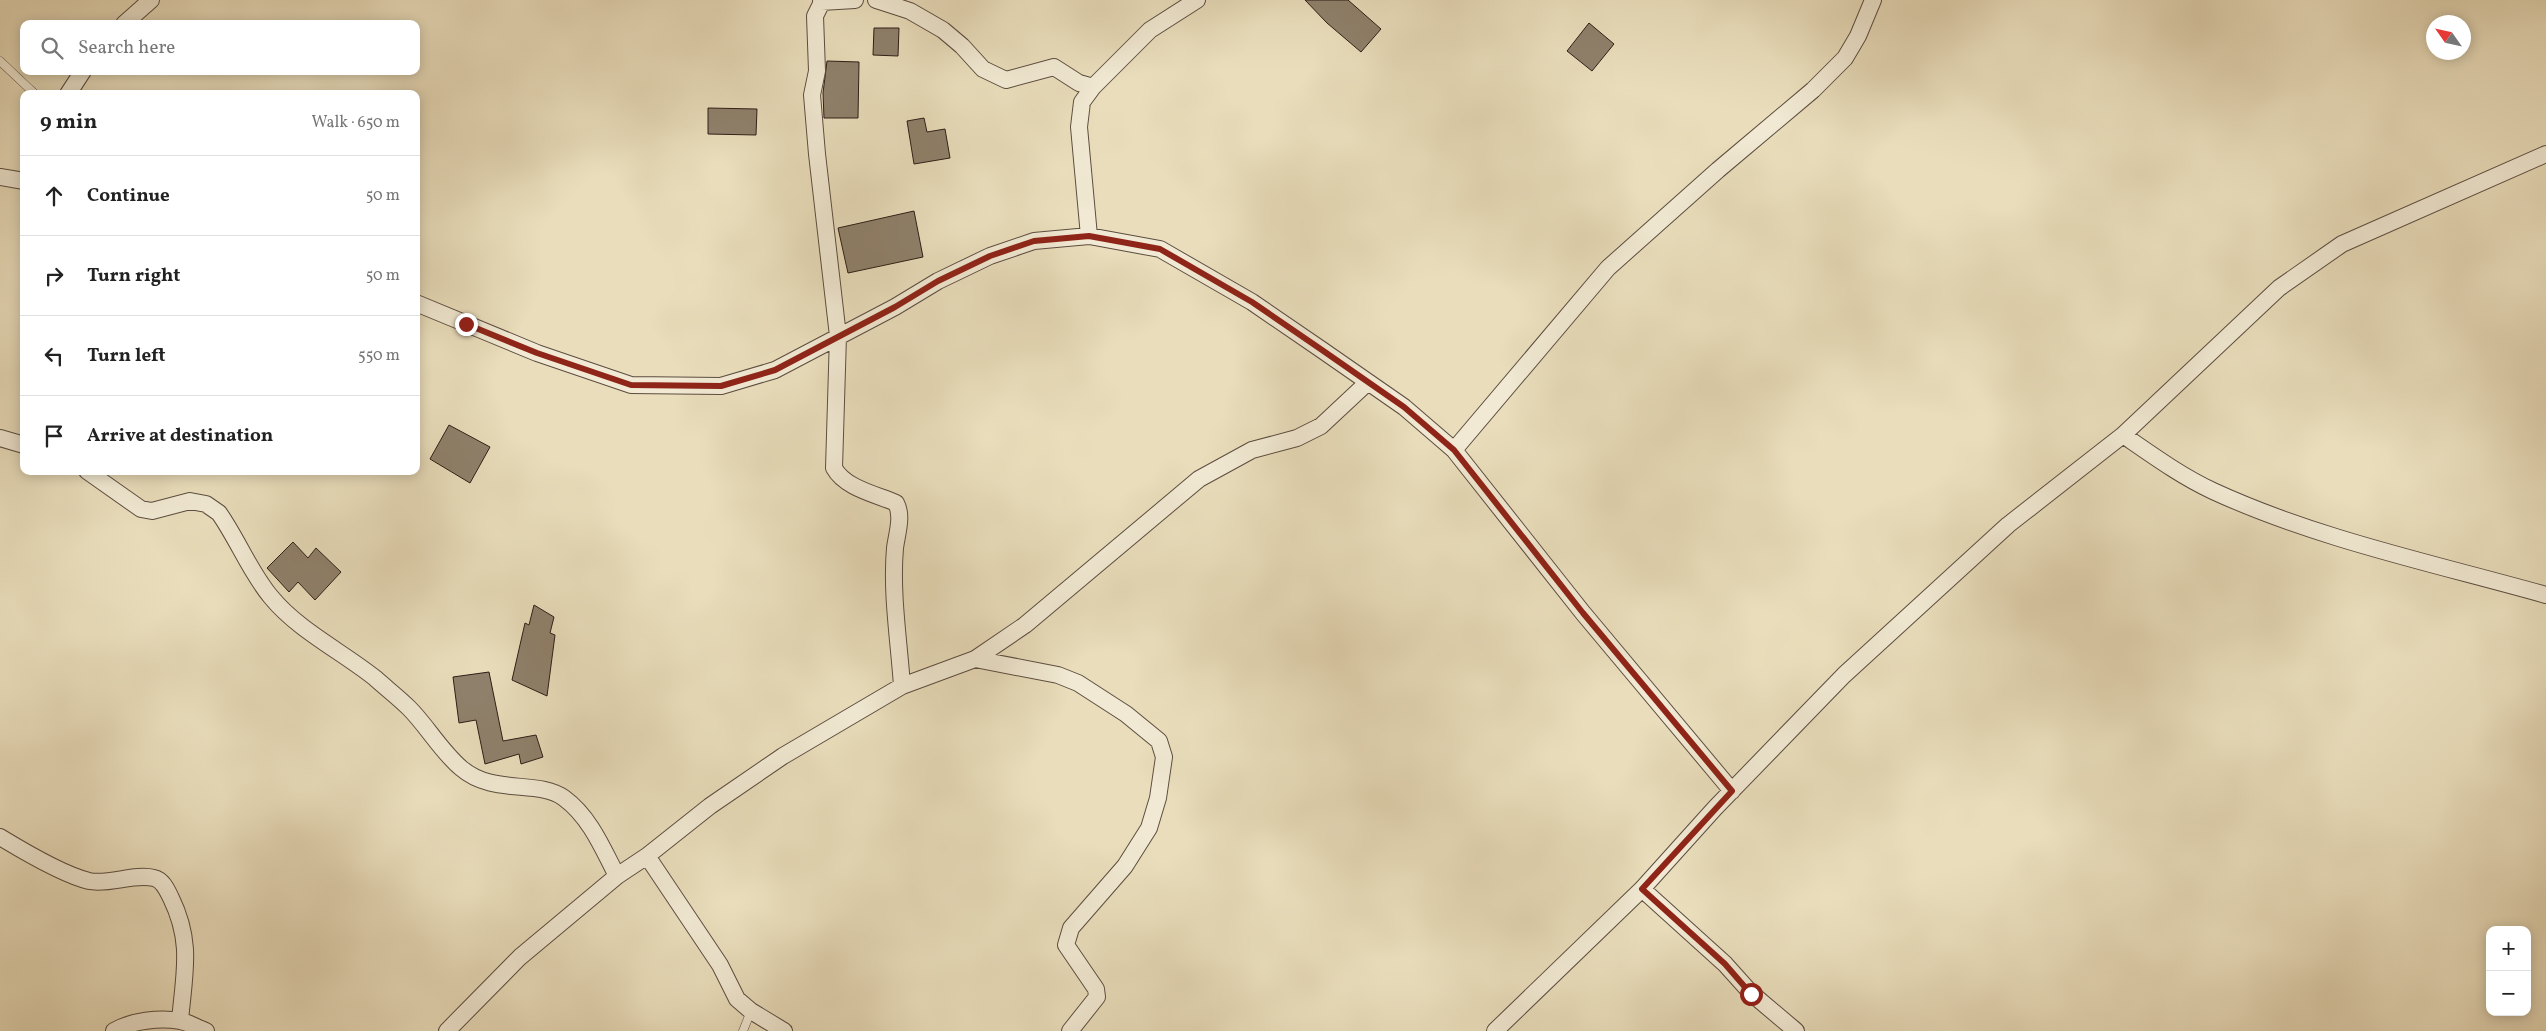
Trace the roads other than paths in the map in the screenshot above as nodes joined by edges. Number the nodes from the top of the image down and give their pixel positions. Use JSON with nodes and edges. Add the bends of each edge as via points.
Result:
{"nodes":[{"id":1,"x":150,"y":0,"type":"edge"},
{"id":2,"x":855,"y":0,"type":"edge"},
{"id":3,"x":876,"y":0,"type":"edge"},
{"id":4,"x":1197,"y":0,"type":"edge"},
{"id":5,"x":1873,"y":0,"type":"edge"},
{"id":6,"x":822,"y":1,"type":"edge"},
{"id":7,"x":128,"y":20,"type":"edge"},
{"id":8,"x":0,"y":61,"type":"edge"},
{"id":9,"x":80,"y":75,"type":"edge"},
{"id":10,"x":1093,"y":87,"type":"junction"},
{"id":11,"x":31,"y":90,"type":"edge"},
{"id":12,"x":71,"y":90,"type":"edge"},
{"id":13,"x":2546,"y":154,"type":"edge"},
{"id":14,"x":0,"y":177,"type":"edge"},
{"id":15,"x":20,"y":180,"type":"edge"},
{"id":16,"x":1089,"y":236,"type":"junction"},
{"id":17,"x":420,"y":305,"type":"edge"},
{"id":18,"x":838,"y":336,"type":"junction"},
{"id":19,"x":1367,"y":383,"type":"junction"},
{"id":20,"x":2123,"y":435,"type":"junction"},
{"id":21,"x":0,"y":438,"type":"edge"},
{"id":22,"x":20,"y":444,"type":"edge"},
{"id":23,"x":1454,"y":450,"type":"junction"},
{"id":24,"x":93,"y":475,"type":"edge"},
{"id":25,"x":2546,"y":595,"type":"edge"},
{"id":26,"x":975,"y":659,"type":"junction"},
{"id":27,"x":902,"y":686,"type":"junction"},
{"id":28,"x":1732,"y":791,"type":"junction"},
{"id":29,"x":0,"y":837,"type":"edge"},
{"id":30,"x":647,"y":856,"type":"junction"},
{"id":31,"x":617,"y":876,"type":"junction"},
{"id":32,"x":1642,"y":889,"type":"junction"},
{"id":33,"x":751,"y":1011,"type":"junction"},
{"id":34,"x":180,"y":1021,"type":"junction"},
{"id":35,"x":114,"y":1031,"type":"edge"},
{"id":36,"x":206,"y":1031,"type":"edge"},
{"id":37,"x":447,"y":1031,"type":"edge"},
{"id":38,"x":743,"y":1031,"type":"edge"},
{"id":39,"x":784,"y":1031,"type":"edge"},
{"id":40,"x":1070,"y":1031,"type":"edge"},
{"id":41,"x":1495,"y":1031,"type":"edge"},
{"id":42,"x":1796,"y":1031,"type":"edge"}],
"edges":[{"from":1,"to":7,"type":"street"},
{"from":2,"to":6,"type":"street"},
{"from":3,"to":10,"type":"street","via":[[910,11],[943,30],[984,69],[1006,80],[1054,67],[1080,84]]},
{"from":4,"to":10,"type":"street","via":[[1150,30]]},
{"from":5,"to":23,"type":"street","via":[[1845,58],[1813,90],[1608,268]]},
{"from":6,"to":18,"type":"street","via":[[815,16],[817,71],[812,95]]},
{"from":8,"to":11,"type":"lane"},
{"from":9,"to":12,"type":"street"},
{"from":10,"to":16,"type":"street","via":[[1082,102],[1079,127]]},
{"from":13,"to":20,"type":"street","via":[[2342,244],[2279,288]]},
{"from":14,"to":15,"type":"street"},
{"from":16,"to":18,"type":"street","via":[[1034,241],[990,256]]},
{"from":16,"to":19,"type":"street","via":[[1160,249],[1191,265],[1260,308]]},
{"from":17,"to":18,"type":"street","via":[[537,353],[631,385],[721,386],[775,370]]},
{"from":18,"to":27,"type":"street","via":[[834,468],[838,477],[896,503],[899,510],[895,582]]},
{"from":19,"to":23,"type":"street","via":[[1404,407]]},
{"from":19,"to":26,"type":"street","via":[[1321,426],[1297,438],[1252,450],[1199,479],[1025,624]]},
{"from":20,"to":25,"type":"street","via":[[2173,470],[2214,491],[2287,519],[2393,554]]},
{"from":20,"to":28,"type":"street","via":[[2008,525],[1844,675]]},
{"from":21,"to":22,"type":"street"},
{"from":23,"to":28,"type":"street","via":[[1583,613]]},
{"from":24,"to":31,"type":"street","via":[[141,509],[152,511],[190,501],[206,504],[220,513],[271,598],[409,708],[462,768],[484,782],[539,789],[563,798],[584,818]]},
{"from":26,"to":27,"type":"street"},
{"from":26,"to":40,"type":"street","via":[[1078,682],[1159,741],[1164,757],[1158,798],[1149,828],[1125,866],[1071,928],[1066,939],[1066,945],[1096,989],[1097,997]]},
{"from":27,"to":30,"type":"street","via":[[783,756],[710,806]]},
{"from":28,"to":32,"type":"street"},
{"from":29,"to":34,"type":"street","via":[[76,877],[104,882],[154,878],[164,884],[186,937]]},
{"from":30,"to":31,"type":"street"},
{"from":30,"to":33,"type":"street","via":[[720,965],[737,999]]},
{"from":31,"to":37,"type":"street","via":[[520,957]]},
{"from":32,"to":41,"type":"street"},
{"from":32,"to":42,"type":"street","via":[[1725,964],[1751,994]]},
{"from":33,"to":38,"type":"lane"},
{"from":33,"to":39,"type":"street"},
{"from":34,"to":35,"type":"street","via":[[151,1021]]},
{"from":34,"to":36,"type":"street"}]}
